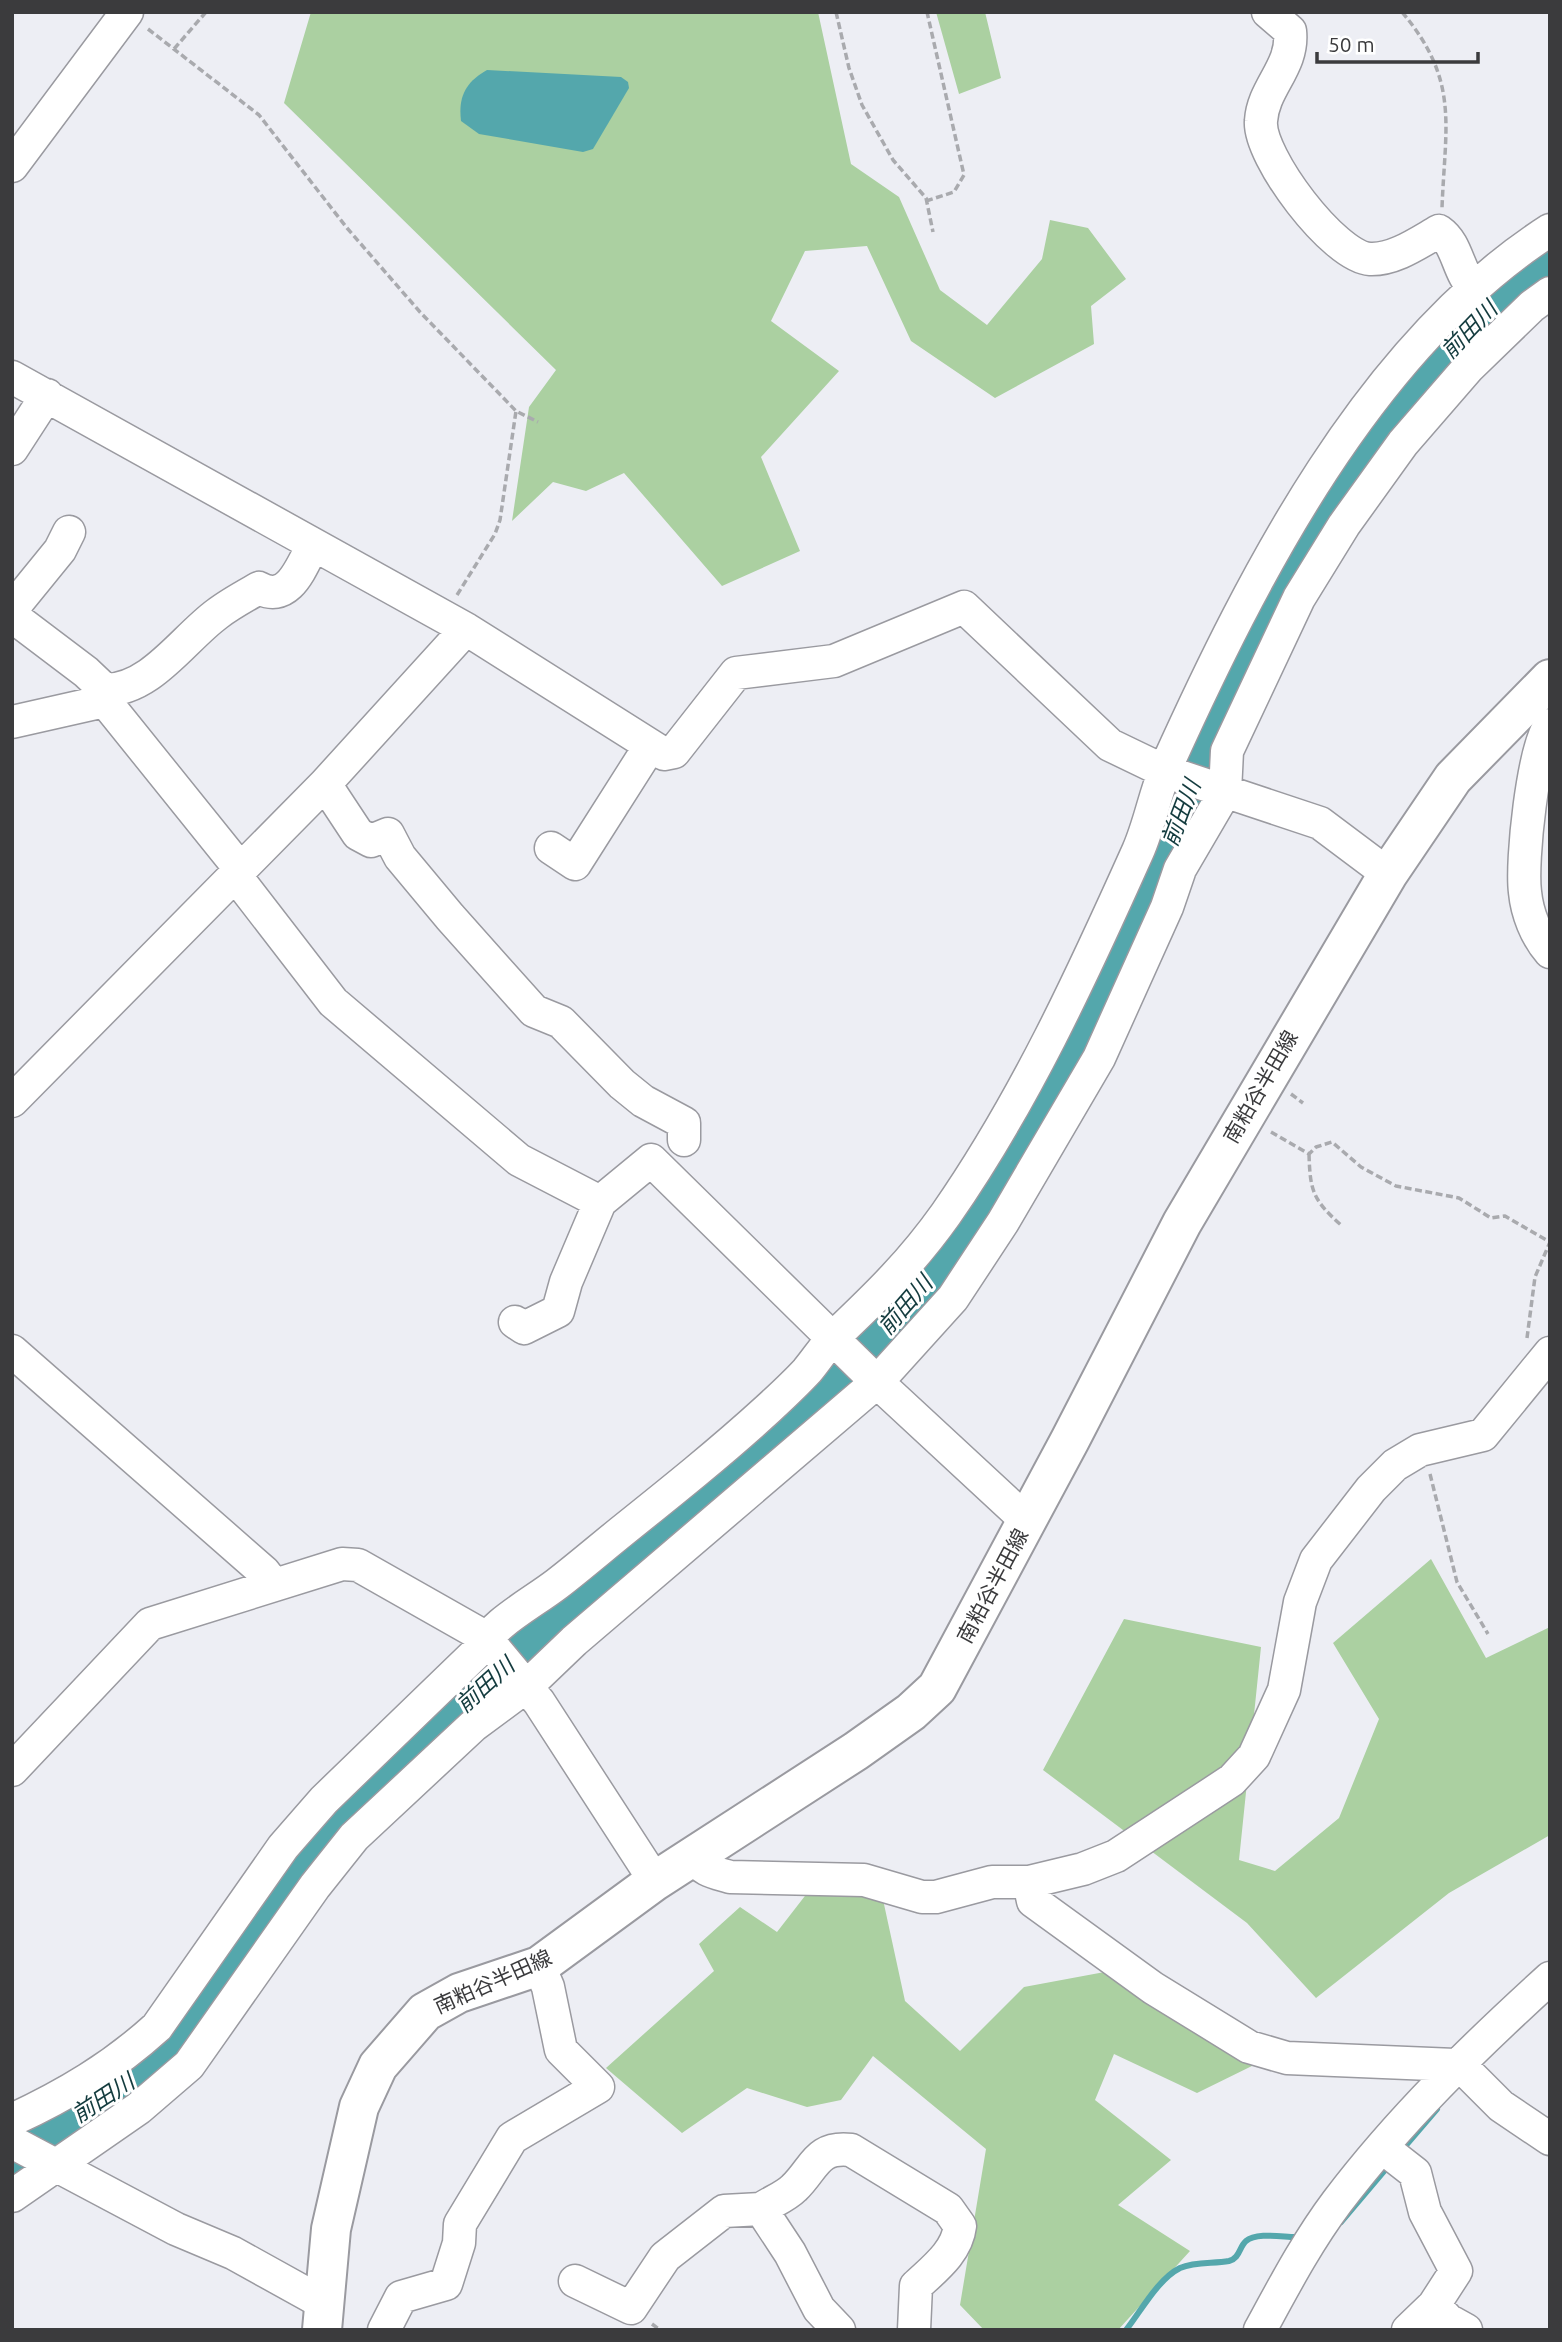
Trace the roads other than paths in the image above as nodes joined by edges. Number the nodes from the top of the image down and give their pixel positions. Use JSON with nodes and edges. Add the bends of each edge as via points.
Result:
{"nodes":[{"id":1,"x":127,"y":12,"type":"edge"},
{"id":2,"x":1268,"y":12,"type":"edge"},
{"id":3,"x":12,"y":166,"type":"edge"},
{"id":4,"x":1550,"y":230,"type":"edge"},
{"id":5,"x":1475,"y":289,"type":"junction"},
{"id":6,"x":1550,"y":293,"type":"edge"},
{"id":7,"x":12,"y":377,"type":"edge"},
{"id":8,"x":47,"y":395,"type":"junction"},
{"id":9,"x":12,"y":449,"type":"edge"},
{"id":10,"x":69,"y":532,"type":"dead end"},
{"id":11,"x":313,"y":545,"type":"junction"},
{"id":12,"x":12,"y":609,"type":"edge"},
{"id":13,"x":12,"y":616,"type":"edge"},
{"id":14,"x":455,"y":623,"type":"junction"},
{"id":15,"x":1550,"y":678,"type":"edge"},
{"id":16,"x":105,"y":696,"type":"junction"},
{"id":17,"x":12,"y":722,"type":"edge"},
{"id":18,"x":1550,"y":725,"type":"edge"},
{"id":19,"x":650,"y":746,"type":"junction"},
{"id":20,"x":1164,"y":771,"type":"junction"},
{"id":21,"x":325,"y":784,"type":"junction"},
{"id":22,"x":1225,"y":793,"type":"junction"},
{"id":23,"x":551,"y":848,"type":"dead end"},
{"id":24,"x":238,"y":873,"type":"junction"},
{"id":25,"x":1388,"y":874,"type":"junction"},
{"id":26,"x":1550,"y":952,"type":"edge"},
{"id":27,"x":12,"y":1101,"type":"edge"},
{"id":28,"x":651,"y":1160,"type":"junction"},
{"id":29,"x":600,"y":1202,"type":"junction"},
{"id":30,"x":515,"y":1322,"type":"dead end"},
{"id":31,"x":837,"y":1342,"type":"junction"},
{"id":32,"x":12,"y":1351,"type":"edge"},
{"id":33,"x":1547,"y":1356,"type":"edge"},
{"id":34,"x":873,"y":1378,"type":"junction"},
{"id":35,"x":1027,"y":1521,"type":"junction"},
{"id":36,"x":274,"y":1585,"type":"junction"},
{"id":37,"x":489,"y":1641,"type":"junction"},
{"id":38,"x":527,"y":1686,"type":"junction"},
{"id":39,"x":12,"y":1770,"type":"edge"},
{"id":40,"x":695,"y":1857,"type":"junction"},
{"id":41,"x":655,"y":1881,"type":"junction"},
{"id":42,"x":1029,"y":1882,"type":"junction"},
{"id":43,"x":540,"y":1966,"type":"junction"},
{"id":44,"x":1550,"y":1978,"type":"edge"},
{"id":45,"x":1455,"y":2065,"type":"junction"},
{"id":46,"x":12,"y":2120,"type":"edge"},
{"id":47,"x":1550,"y":2139,"type":"edge"},
{"id":48,"x":12,"y":2142,"type":"edge"},
{"id":49,"x":1383,"y":2148,"type":"junction"},
{"id":50,"x":53,"y":2163,"type":"junction"},
{"id":51,"x":12,"y":2196,"type":"edge"},
{"id":52,"x":761,"y":2209,"type":"junction"},
{"id":53,"x":575,"y":2281,"type":"dead end"},
{"id":54,"x":1434,"y":2305,"type":"junction"},
{"id":55,"x":323,"y":2317,"type":"edge"},
{"id":56,"x":383,"y":2330,"type":"edge"},
{"id":57,"x":839,"y":2330,"type":"edge"},
{"id":58,"x":914,"y":2330,"type":"edge"},
{"id":59,"x":1259,"y":2330,"type":"edge"},
{"id":60,"x":1408,"y":2330,"type":"edge"},
{"id":61,"x":1466,"y":2330,"type":"edge"}],
"edges":[{"from":1,"to":3,"type":"street"},
{"from":2,"to":5,"type":"street","via":[[1290,31],[1292,46],[1260,122],[1263,145],[1291,190],[1340,244],[1368,259],[1384,258],[1439,231],[1448,237]]},
{"from":4,"to":5,"type":"street"},
{"from":5,"to":20,"type":"street","via":[[1381,390],[1325,466],[1266,564]]},
{"from":6,"to":22,"type":"street","via":[[1468,368],[1403,443],[1344,525],[1300,598],[1227,751]]},
{"from":7,"to":8,"type":"street"},
{"from":8,"to":9,"type":"street"},
{"from":8,"to":11,"type":"street"},
{"from":10,"to":12,"type":"street"},
{"from":11,"to":14,"type":"street"},
{"from":11,"to":16,"type":"street","via":[[290,585],[279,593],[259,588],[216,614],[168,659]]},
{"from":13,"to":16,"type":"street","via":[[86,672]]},
{"from":14,"to":19,"type":"street"},
{"from":14,"to":21,"type":"street"},
{"from":15,"to":25,"type":"main road","name":"南粕谷半田線","via":[[1453,778]]},
{"from":16,"to":17,"type":"street"},
{"from":16,"to":24,"type":"street"},
{"from":18,"to":26,"type":"street","via":[[1528,806],[1525,892],[1534,927]]},
{"from":19,"to":20,"type":"street","via":[[664,754],[674,752],[736,673],[834,661],[964,607],[1110,745]]},
{"from":19,"to":23,"type":"street","via":[[575,864]]},
{"from":20,"to":22,"type":"street"},
{"from":20,"to":31,"type":"street","via":[[1139,848],[1045,1049],[997,1135],[900,1275]]},
{"from":21,"to":24,"type":"street"},
{"from":21,"to":28,"type":"street","via":[[358,834],[371,841],[388,834],[400,857],[450,918],[534,1011],[561,1022],[643,1101],[684,1122],[693,1137]]},
{"from":22,"to":25,"type":"street","via":[[1320,823]]},
{"from":22,"to":34,"type":"street","via":[[1180,869],[1099,1058],[1003,1222],[953,1297]]},
{"from":24,"to":27,"type":"street"},
{"from":24,"to":29,"type":"street","via":[[333,1002],[519,1160]]},
{"from":25,"to":35,"type":"main road","name":"南粕谷半田線","via":[[1182,1223]]},
{"from":28,"to":29,"type":"street"},
{"from":28,"to":31,"type":"street"},
{"from":29,"to":30,"type":"street","via":[[558,1311],[524,1328]]},
{"from":31,"to":34,"type":"street"},
{"from":31,"to":37,"type":"street","via":[[768,1409]]},
{"from":32,"to":36,"type":"street"},
{"from":33,"to":42,"type":"street","via":[[1483,1434],[1420,1450],[1395,1465],[1316,1559],[1300,1602],[1284,1690],[1254,1756],[1232,1780],[1116,1856]]},
{"from":34,"to":35,"type":"street"},
{"from":34,"to":38,"type":"street"},
{"from":35,"to":40,"type":"main road","name":"南粕谷半田線","via":[[937,1688],[911,1713]]},
{"from":36,"to":37,"type":"street","via":[[342,1564],[359,1565]]},
{"from":36,"to":39,"type":"street","via":[[150,1624]]},
{"from":37,"to":38,"type":"street"},
{"from":37,"to":46,"type":"street","via":[[324,1800],[283,1847],[157,2027],[84,2084]]},
{"from":38,"to":41,"type":"street"},
{"from":38,"to":50,"type":"street","via":[[473,1726],[354,1837],[189,2065],[139,2108]]},
{"from":40,"to":41,"type":"main road","name":"南粕谷半田線"},
{"from":40,"to":42,"type":"street","via":[[710,1871],[730,1877],[864,1880],[922,1897],[952,1895],[992,1882]]},
{"from":41,"to":43,"type":"main road","name":"南粕谷半田線"},
{"from":42,"to":45,"type":"street","via":[[1033,1900],[1072,1930],[1153,1988],[1249,2047],[1287,2058]]},
{"from":43,"to":55,"type":"main road","name":"南粕谷半田線","via":[[459,1993],[425,2012],[378,2066],[359,2108],[331,2229]]},
{"from":43,"to":56,"type":"street","via":[[561,2050],[598,2087],[512,2138],[460,2224],[446,2284],[401,2297]]},
{"from":44,"to":45,"type":"street"},
{"from":45,"to":47,"type":"street","via":[[1501,2106]]},
{"from":45,"to":49,"type":"street"},
{"from":48,"to":50,"type":"street"},
{"from":49,"to":54,"type":"street","via":[[1415,2173],[1425,2212],[1456,2271]]},
{"from":49,"to":59,"type":"street","via":[[1302,2253]]},
{"from":50,"to":51,"type":"street"},
{"from":50,"to":55,"type":"street","via":[[176,2229],[233,2253]]},
{"from":52,"to":53,"type":"street","via":[[724,2211],[665,2257],[631,2308]]},
{"from":52,"to":57,"type":"street","via":[[819,2309]]},
{"from":52,"to":58,"type":"street","via":[[793,2189],[816,2159],[835,2148],[851,2150],[948,2208],[960,2226],[959,2236],[947,2256],[916,2286]]},
{"from":54,"to":60,"type":"street"},
{"from":54,"to":61,"type":"street"}]}
